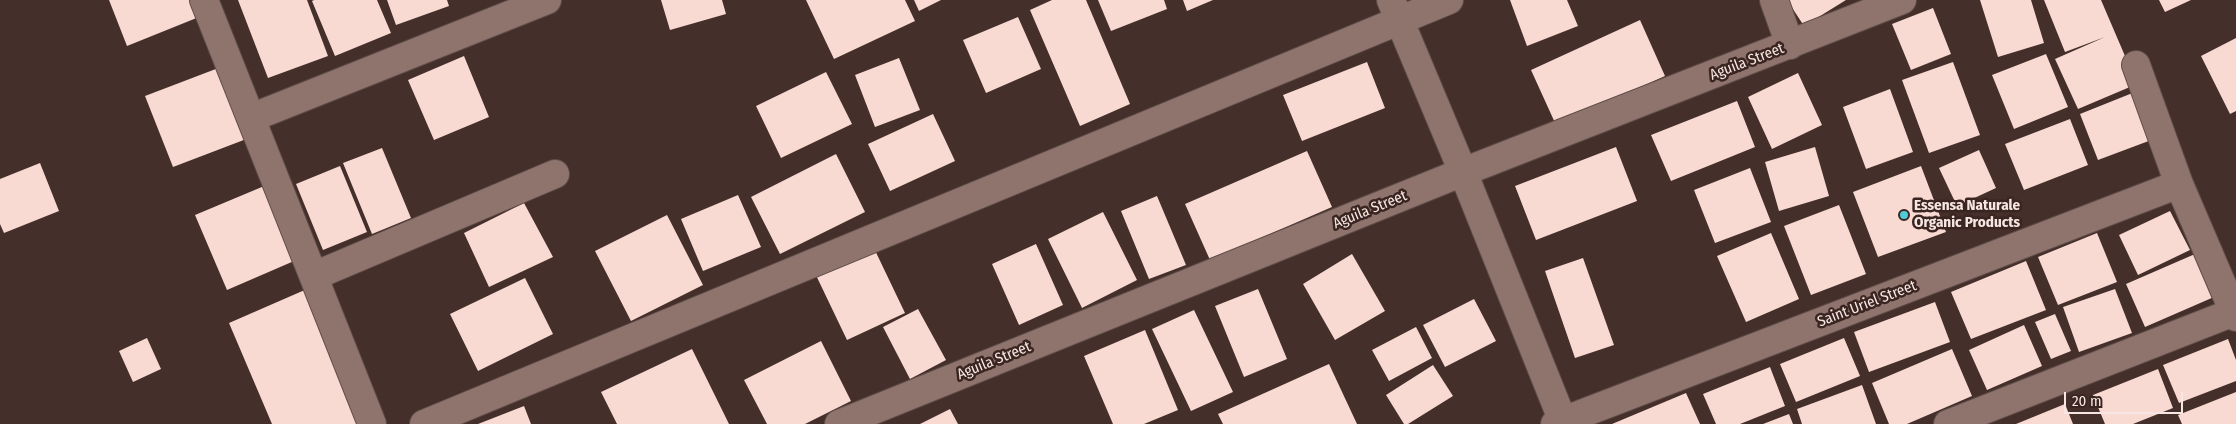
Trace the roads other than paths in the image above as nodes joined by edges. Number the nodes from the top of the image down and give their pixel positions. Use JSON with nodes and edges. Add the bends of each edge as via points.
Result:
{"nodes":[{"id":1,"x":204,"y":0,"type":"edge"},
{"id":2,"x":547,"y":0,"type":"edge"},
{"id":3,"x":1449,"y":0,"type":"edge"},
{"id":4,"x":1774,"y":0,"type":"edge"},
{"id":5,"x":1902,"y":0,"type":"edge"},
{"id":6,"x":1395,"y":10,"type":"edge"},
{"id":7,"x":1790,"y":45,"type":"junction"},
{"id":8,"x":2136,"y":65,"type":"dead end"},
{"id":9,"x":251,"y":118,"type":"junction"},
{"id":10,"x":1463,"y":172,"type":"junction"},
{"id":11,"x":555,"y":174,"type":"dead end"},
{"id":12,"x":2179,"y":184,"type":"junction"},
{"id":13,"x":314,"y":276,"type":"junction"},
{"id":14,"x":2235,"y":315,"type":"edge"},
{"id":15,"x":1560,"y":423,"type":"edge"},
{"id":16,"x":372,"y":424,"type":"edge"},
{"id":17,"x":424,"y":424,"type":"edge"},
{"id":18,"x":839,"y":424,"type":"edge"},
{"id":19,"x":1948,"y":424,"type":"edge"}],
"edges":[{"from":1,"to":9,"type":"street"},
{"from":2,"to":9,"type":"street"},
{"from":3,"to":6,"type":"street"},
{"from":4,"to":7,"type":"street"},
{"from":5,"to":7,"type":"street","name":"Aguila Street"},
{"from":6,"to":10,"type":"street"},
{"from":6,"to":17,"type":"street"},
{"from":7,"to":10,"type":"street","name":"Aguila Street"},
{"from":8,"to":12,"type":"street"},
{"from":9,"to":13,"type":"street"},
{"from":10,"to":15,"type":"street"},
{"from":10,"to":18,"type":"street","name":"Aguila Street"},
{"from":11,"to":13,"type":"street"},
{"from":12,"to":14,"type":"street"},
{"from":12,"to":15,"type":"street","name":"Saint Uriel Street"},
{"from":13,"to":16,"type":"street"},
{"from":14,"to":19,"type":"street"}]}
